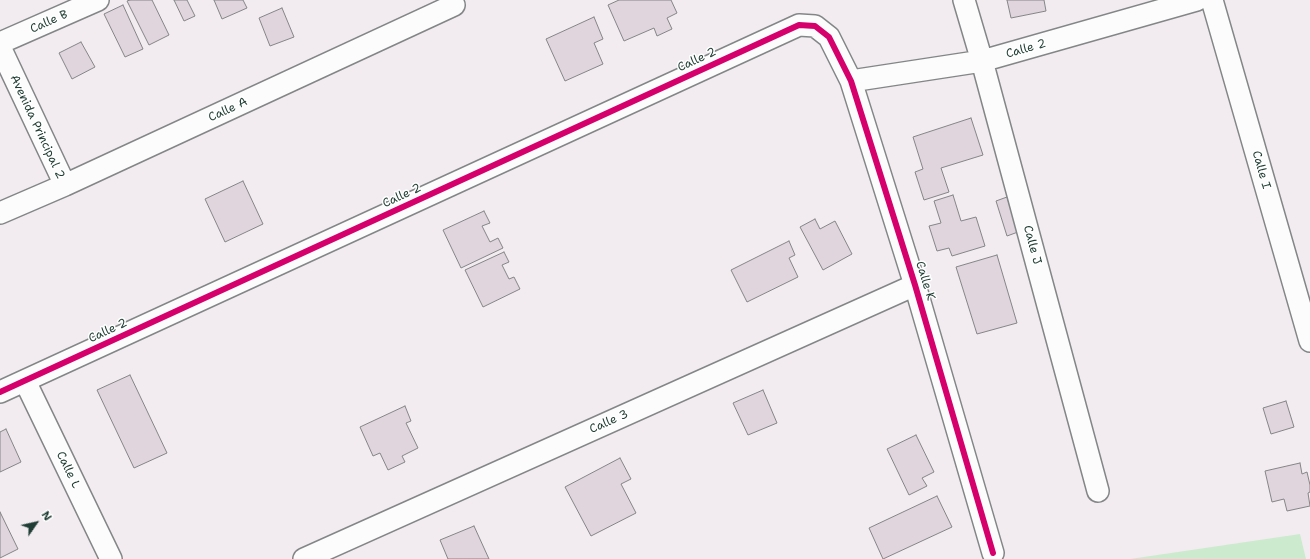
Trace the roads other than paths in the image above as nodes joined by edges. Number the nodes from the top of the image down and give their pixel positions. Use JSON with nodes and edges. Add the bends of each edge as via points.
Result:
{"nodes":[{"id":1,"x":98,"y":0,"type":"edge"},
{"id":2,"x":964,"y":0,"type":"edge"},
{"id":3,"x":1197,"y":0,"type":"edge"},
{"id":4,"x":1212,"y":0,"type":"edge"},
{"id":5,"x":454,"y":5,"type":"dead end"},
{"id":6,"x":815,"y":26,"type":"joint"},
{"id":7,"x":0,"y":43,"type":"edge"},
{"id":8,"x":0,"y":47,"type":"edge"},
{"id":9,"x":982,"y":61,"type":"junction"},
{"id":10,"x":851,"y":81,"type":"junction"},
{"id":11,"x":65,"y":185,"type":"junction"},
{"id":12,"x":0,"y":213,"type":"edge"},
{"id":13,"x":915,"y":285,"type":"junction"},
{"id":14,"x":1310,"y":341,"type":"edge"},
{"id":15,"x":25,"y":381,"type":"junction"},
{"id":16,"x":0,"y":392,"type":"edge"},
{"id":17,"x":1098,"y":492,"type":"dead end"},
{"id":18,"x":993,"y":553,"type":"dead end"},
{"id":19,"x":111,"y":559,"type":"edge"},
{"id":20,"x":304,"y":559,"type":"edge"}],
"edges":[{"from":1,"to":7,"type":"street","name":"Calle B"},
{"from":2,"to":9,"type":"street","name":"Calle J"},
{"from":3,"to":9,"type":"street","name":"Calle 2"},
{"from":4,"to":14,"type":"street","name":"Calle I"},
{"from":5,"to":11,"type":"street","name":"Calle A"},
{"from":6,"to":10,"type":"street","name":"Calle K","via":[[829,37]]},
{"from":6,"to":15,"type":"street","name":"Calle 2","via":[[799,26]]},
{"from":8,"to":11,"type":"street","name":"Avenida Principal 2"},
{"from":9,"to":10,"type":"street","name":"Calle 2"},
{"from":9,"to":17,"type":"street","name":"Calle J"},
{"from":10,"to":13,"type":"street","name":"Calle K"},
{"from":11,"to":12,"type":"street","name":"Calle A"},
{"from":13,"to":18,"type":"street","name":"Calle K"},
{"from":13,"to":20,"type":"street","name":"Calle 3"},
{"from":15,"to":16,"type":"street","name":"Calle 2"},
{"from":15,"to":19,"type":"street","name":"Calle L"}]}
